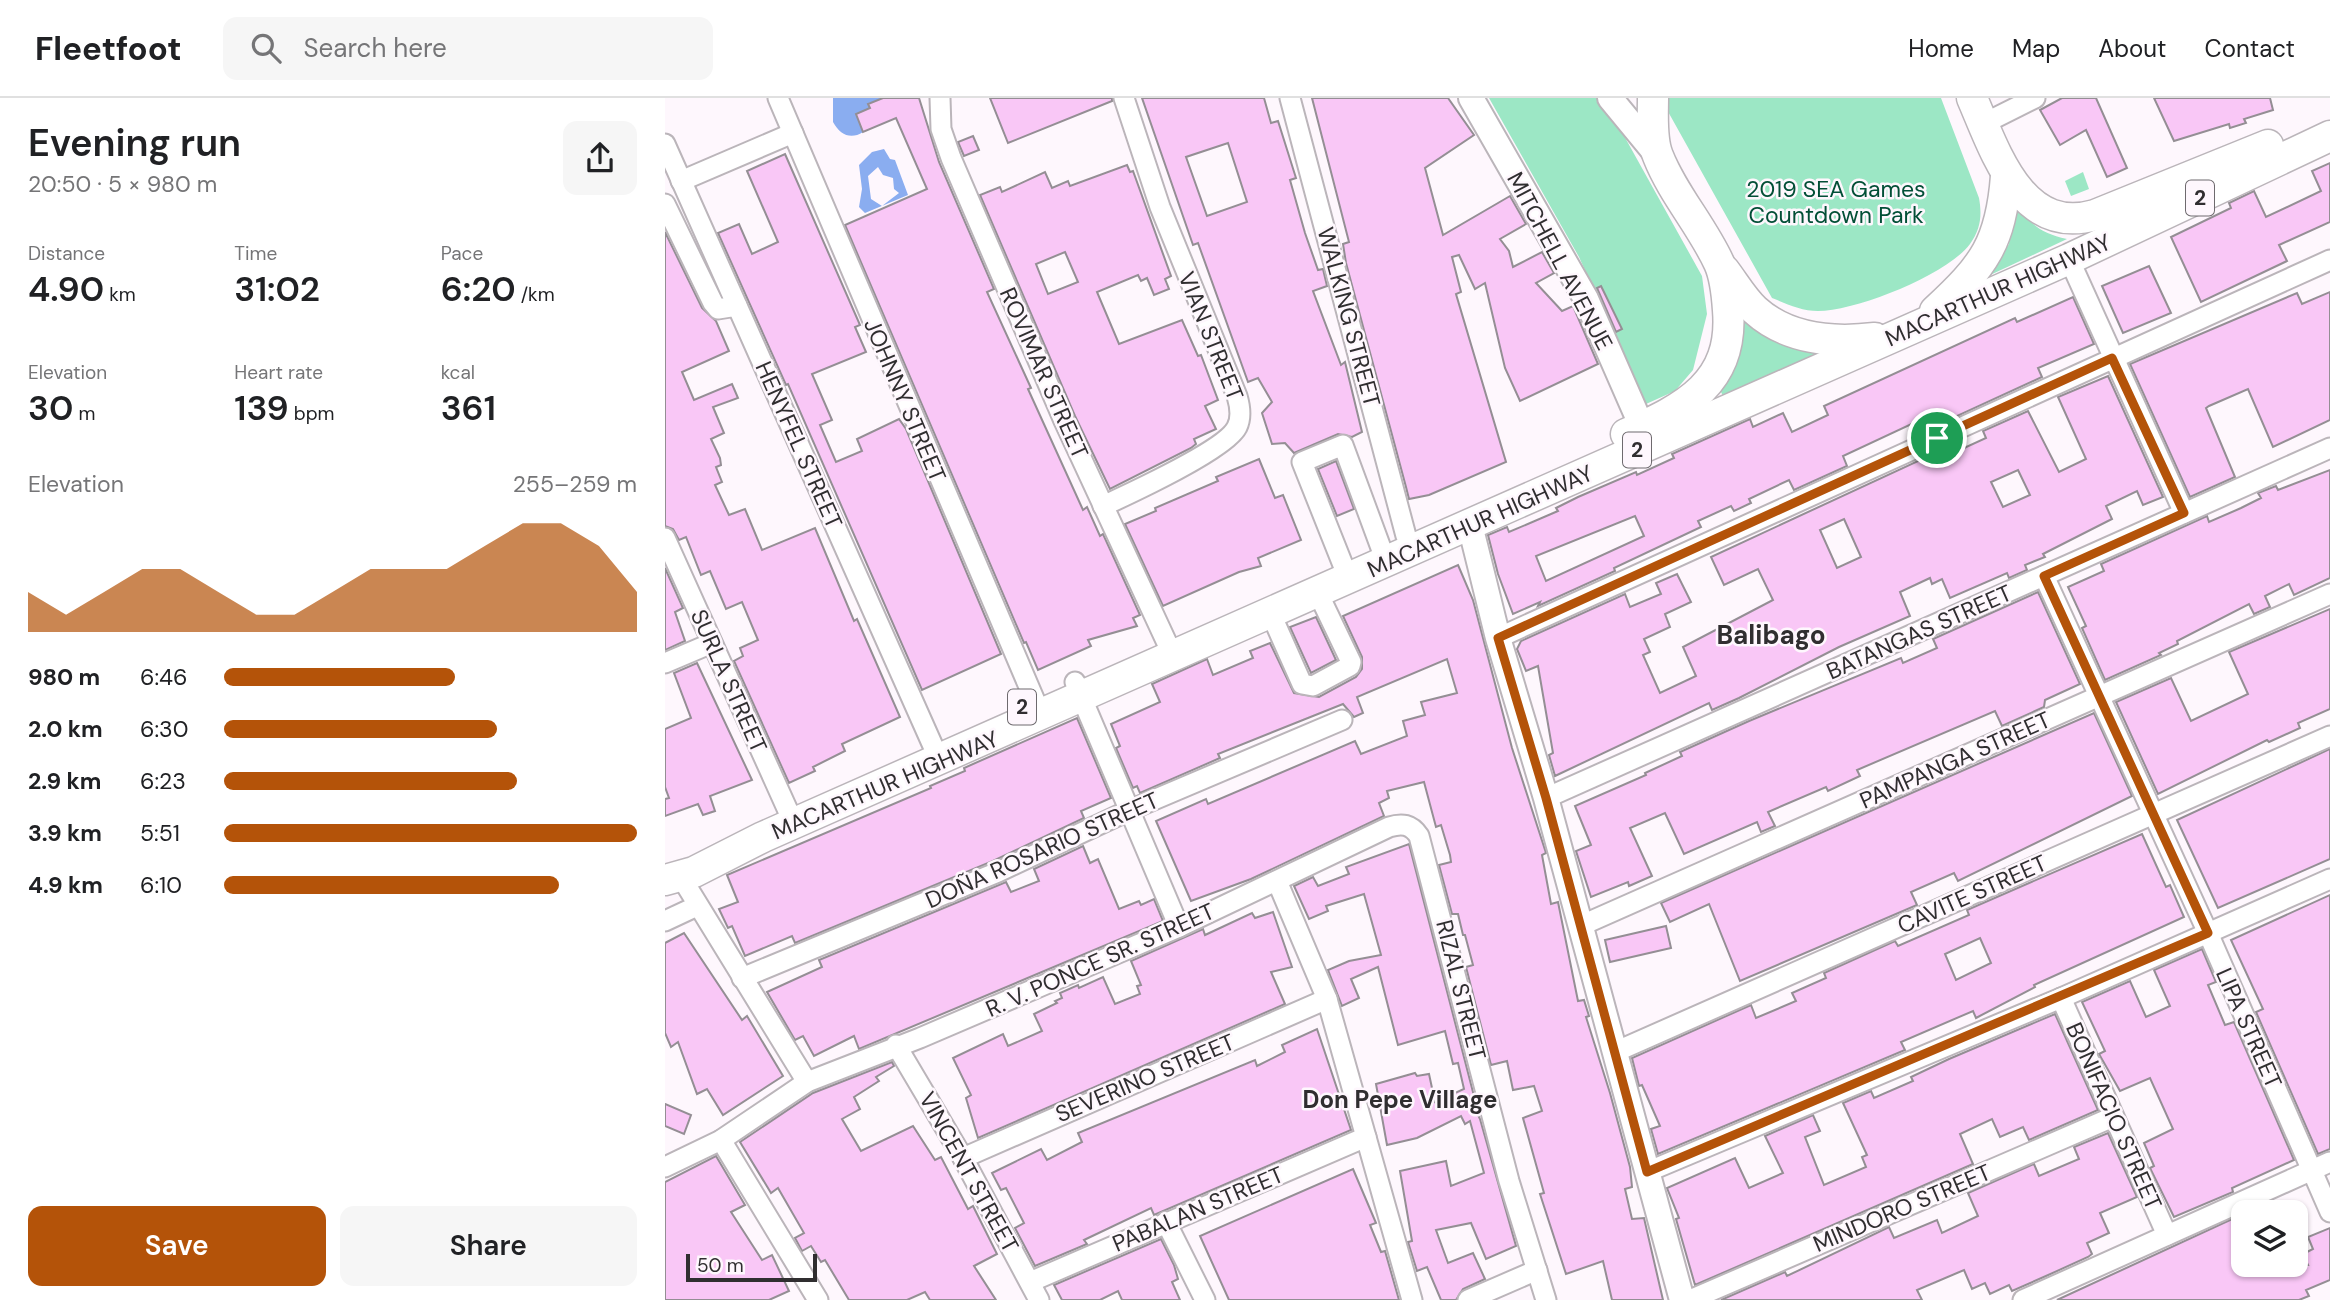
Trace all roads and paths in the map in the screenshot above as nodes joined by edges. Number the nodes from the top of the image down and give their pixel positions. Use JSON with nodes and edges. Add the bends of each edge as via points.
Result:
{"nodes":[{"id":1,"x":778,"y":98,"type":"edge"},
{"id":2,"x":940,"y":98,"type":"edge"},
{"id":3,"x":1124,"y":98,"type":"edge"},
{"id":4,"x":1290,"y":98,"type":"edge"},
{"id":5,"x":1471,"y":98,"type":"edge"},
{"id":6,"x":1610,"y":98,"type":"edge"},
{"id":7,"x":1653,"y":98,"type":"edge"},
{"id":8,"x":2035,"y":98,"type":"edge"},
{"id":9,"x":1977,"y":111,"type":"edge"},
{"id":10,"x":2330,"y":121,"type":"edge"},
{"id":11,"x":793,"y":133,"type":"junction"},
{"id":12,"x":2330,"y":136,"type":"edge"},
{"id":13,"x":665,"y":146,"type":"edge"},
{"id":14,"x":1657,"y":155,"type":"junction"},
{"id":15,"x":2006,"y":176,"type":"junction"},
{"id":16,"x":681,"y":181,"type":"junction"},
{"id":17,"x":665,"y":205,"type":"edge"},
{"id":18,"x":2069,"y":259,"type":"junction"},
{"id":19,"x":2330,"y":260,"type":"edge"},
{"id":20,"x":1720,"y":264,"type":"junction"},
{"id":21,"x":737,"y":306,"type":"junction"},
{"id":22,"x":1907,"y":330,"type":"junction"},
{"id":23,"x":2112,"y":358,"type":"junction"},
{"id":24,"x":1642,"y":427,"type":"junction"},
{"id":25,"x":2330,"y":448,"type":"edge"},
{"id":26,"x":1103,"y":506,"type":"junction"},
{"id":27,"x":2184,"y":513,"type":"junction"},
{"id":28,"x":1470,"y":525,"type":"junction"},
{"id":29,"x":665,"y":538,"type":"edge"},
{"id":30,"x":1394,"y":542,"type":"junction"},
{"id":31,"x":1343,"y":565,"type":"junction"},
{"id":32,"x":2044,"y":576,"type":"junction"},
{"id":33,"x":1318,"y":593,"type":"junction"},
{"id":34,"x":2330,"y":594,"type":"edge"},
{"id":35,"x":1271,"y":614,"type":"junction"},
{"id":36,"x":1498,"y":638,"type":"junction"},
{"id":37,"x":712,"y":643,"type":"junction"},
{"id":38,"x":1167,"y":643,"type":"junction"},
{"id":39,"x":665,"y":663,"type":"edge"},
{"id":40,"x":1079,"y":690,"type":"junction"},
{"id":41,"x":2100,"y":695,"type":"junction"},
{"id":42,"x":1035,"y":701,"type":"junction"},
{"id":43,"x":1342,"y":720,"type":"dead end"},
{"id":44,"x":2330,"y":736,"type":"edge"},
{"id":45,"x":933,"y":746,"type":"junction"},
{"id":46,"x":1546,"y":798,"type":"junction"},
{"id":47,"x":1130,"y":810,"type":"junction"},
{"id":48,"x":2153,"y":815,"type":"junction"},
{"id":49,"x":791,"y":817,"type":"junction"},
{"id":50,"x":1389,"y":827,"type":"joint"},
{"id":51,"x":670,"y":875,"type":"edge"},
{"id":52,"x":2330,"y":879,"type":"edge"},
{"id":53,"x":1277,"y":881,"type":"junction"},
{"id":54,"x":697,"y":906,"type":"junction"},
{"id":55,"x":665,"y":921,"type":"edge"},
{"id":56,"x":1580,"y":926,"type":"junction"},
{"id":57,"x":1179,"y":927,"type":"junction"},
{"id":58,"x":2208,"y":933,"type":"junction"},
{"id":59,"x":742,"y":978,"type":"junction"},
{"id":60,"x":2061,"y":998,"type":"junction"},
{"id":61,"x":1327,"y":999,"type":"junction"},
{"id":62,"x":896,"y":1045,"type":"junction"},
{"id":63,"x":1615,"y":1052,"type":"junction"},
{"id":64,"x":807,"y":1082,"type":"junction"},
{"id":65,"x":2113,"y":1117,"type":"junction"},
{"id":66,"x":1366,"y":1137,"type":"junction"},
{"id":67,"x":720,"y":1140,"type":"junction"},
{"id":68,"x":963,"y":1157,"type":"junction"},
{"id":69,"x":2330,"y":1162,"type":"edge"},
{"id":70,"x":665,"y":1167,"type":"edge"},
{"id":71,"x":2312,"y":1170,"type":"junction"},
{"id":72,"x":1647,"y":1172,"type":"junction"},
{"id":73,"x":2330,"y":1212,"type":"edge"},
{"id":74,"x":1166,"y":1222,"type":"junction"},
{"id":75,"x":2167,"y":1235,"type":"junction"},
{"id":76,"x":1537,"y":1270,"type":"junction"},
{"id":77,"x":1030,"y":1282,"type":"junction"},
{"id":78,"x":818,"y":1300,"type":"edge"},
{"id":79,"x":1039,"y":1300,"type":"edge"},
{"id":80,"x":1205,"y":1300,"type":"edge"},
{"id":81,"x":1412,"y":1300,"type":"edge"},
{"id":82,"x":1468,"y":1300,"type":"edge"},
{"id":83,"x":1546,"y":1300,"type":"edge"},
{"id":84,"x":1682,"y":1300,"type":"edge"},
{"id":85,"x":1691,"y":1300,"type":"edge"},
{"id":86,"x":2023,"y":1300,"type":"edge"}],
"edges":[{"from":1,"to":11,"type":"street","name":"JOHNNY STREET"},
{"from":2,"to":26,"type":"street","name":"ROVIMAR STREET","via":[[941,129],[951,158]]},
{"from":3,"to":26,"type":"street","name":"VIAN STREET","via":[[1174,243],[1237,396],[1240,418],[1221,445]]},
{"from":4,"to":30,"type":"street","name":"WALKING STREET"},
{"from":5,"to":24,"type":"main road","name":"MITCHELL AVENUE","via":[[1586,299]]},
{"from":6,"to":14,"type":"main road"},
{"from":7,"to":14,"type":"highway","name":"MACARTHUR HIGHWAY","number":"2"},
{"from":8,"to":9,"type":"street"},
{"from":9,"to":15,"type":"highway","name":"MACARTHUR HIGHWAY","number":"2"},
{"from":10,"to":15,"type":"highway","name":"MACARTHUR HIGHWAY","number":"2","via":[[2079,220],[2052,216]]},
{"from":11,"to":16,"type":"street"},
{"from":11,"to":42,"type":"street","name":"JOHNNY STREET"},
{"from":12,"to":18,"type":"highway","name":"MACARTHUR HIGHWAY","number":"2"},
{"from":13,"to":16,"type":"street","name":"HENYFEL STREET"},
{"from":14,"to":20,"type":"highway","name":"MACARTHUR HIGHWAY","number":"2"},
{"from":15,"to":22,"type":"highway","via":[[2004,209],[1991,249],[1956,292]]},
{"from":16,"to":21,"type":"street","name":"HENYFEL STREET"},
{"from":17,"to":21,"type":"street","via":[[712,303],[718,309]]},
{"from":18,"to":22,"type":"highway","name":"MACARTHUR HIGHWAY","number":"2"},
{"from":18,"to":23,"type":"street"},
{"from":19,"to":23,"type":"street"},
{"from":20,"to":22,"type":"highway","via":[[1754,309],[1797,335],[1852,341]]},
{"from":20,"to":24,"type":"highway","name":"MACARTHUR HIGHWAY","number":"2","via":[[1729,320],[1721,366],[1707,385],[1683,404]]},
{"from":21,"to":45,"type":"street","name":"HENYFEL STREET"},
{"from":22,"to":28,"type":"highway","name":"MACARTHUR HIGHWAY","number":"2"},
{"from":23,"to":27,"type":"street"},
{"from":23,"to":36,"type":"street"},
{"from":24,"to":30,"type":"highway","name":"MACARTHUR HIGHWAY","number":"2"},
{"from":25,"to":27,"type":"street","name":"BATANGAS STREET"},
{"from":26,"to":38,"type":"street","name":"ROVIMAR STREET"},
{"from":27,"to":32,"type":"street","name":"BATANGAS STREET"},
{"from":28,"to":33,"type":"highway","name":"MACARTHUR HIGHWAY","number":"2"},
{"from":28,"to":36,"type":"main road"},
{"from":29,"to":37,"type":"street","name":"SURLA STREET"},
{"from":30,"to":31,"type":"highway","name":"MACARTHUR HIGHWAY","number":"2"},
{"from":30,"to":31,"type":"street","via":[[1343,445],[1302,462]]},
{"from":31,"to":38,"type":"highway","name":"MACARTHUR HIGHWAY","number":"2"},
{"from":32,"to":41,"type":"street","name":"LIPA STREET"},
{"from":32,"to":46,"type":"street","name":"BATANGAS STREET"},
{"from":33,"to":35,"type":"highway","name":"MACARTHUR HIGHWAY","number":"2"},
{"from":33,"to":35,"type":"street","via":[[1351,662],[1313,686],[1302,684]]},
{"from":34,"to":41,"type":"street","name":"PAMPANGA STREET"},
{"from":35,"to":40,"type":"highway","name":"MACARTHUR HIGHWAY","number":"2"},
{"from":36,"to":46,"type":"main road"},
{"from":37,"to":39,"type":"street"},
{"from":37,"to":49,"type":"street","name":"SURLA STREET"},
{"from":38,"to":40,"type":"highway","name":"MACARTHUR HIGHWAY","number":"2"},
{"from":40,"to":42,"type":"highway","name":"MACARTHUR HIGHWAY","number":"2"},
{"from":40,"to":47,"type":"street"},
{"from":40,"to":49,"type":"highway","name":"MACARTHUR HIGHWAY","number":"2"},
{"from":41,"to":48,"type":"street","name":"LIPA STREET"},
{"from":41,"to":56,"type":"street","name":"PAMPANGA STREET"},
{"from":42,"to":45,"type":"highway","name":"MACARTHUR HIGHWAY","number":"2"},
{"from":43,"to":47,"type":"street","name":"DOÑA ROSARIO STREET"},
{"from":44,"to":48,"type":"street","name":"CAVITE STREET"},
{"from":45,"to":49,"type":"highway","name":"MACARTHUR HIGHWAY","number":"2"},
{"from":46,"to":56,"type":"main road"},
{"from":47,"to":57,"type":"street"},
{"from":47,"to":59,"type":"street","name":"DOÑA ROSARIO STREET","via":[[998,872]]},
{"from":48,"to":58,"type":"street","name":"LIPA STREET"},
{"from":48,"to":63,"type":"street","name":"CAVITE STREET"},
{"from":49,"to":51,"type":"highway","name":"MACARTHUR HIGHWAY","number":"2"},
{"from":50,"to":53,"type":"street","name":"R. V. PONCE SR. STREET"},
{"from":50,"to":76,"type":"street","name":"RIZAL STREET","via":[[1410,826],[1419,836],[1509,1181]]},
{"from":51,"to":54,"type":"street"},
{"from":52,"to":58,"type":"street"},
{"from":53,"to":57,"type":"street","name":"R. V. PONCE SR. STREET"},
{"from":53,"to":61,"type":"street"},
{"from":54,"to":55,"type":"street"},
{"from":54,"to":59,"type":"street"},
{"from":56,"to":63,"type":"main road"},
{"from":57,"to":62,"type":"street","name":"R. V. PONCE SR. STREET"},
{"from":58,"to":60,"type":"street"},
{"from":58,"to":71,"type":"street","name":"LIPA STREET"},
{"from":59,"to":64,"type":"street"},
{"from":60,"to":65,"type":"street","name":"BONIFACIO STREET"},
{"from":60,"to":72,"type":"street"},
{"from":61,"to":66,"type":"street"},
{"from":61,"to":68,"type":"street","name":"SEVERINO STREET"},
{"from":62,"to":64,"type":"street","name":"R. V. PONCE SR. STREET"},
{"from":62,"to":68,"type":"street","name":"VINCENT STREET"},
{"from":63,"to":72,"type":"main road"},
{"from":64,"to":67,"type":"street","name":"R. V. PONCE SR. STREET"},
{"from":65,"to":75,"type":"street","name":"BONIFACIO STREET"},
{"from":65,"to":85,"type":"street","name":"MINDORO STREET"},
{"from":66,"to":74,"type":"street","name":"PABALAN STREET"},
{"from":66,"to":81,"type":"street"},
{"from":67,"to":70,"type":"street","name":"R. V. PONCE SR. STREET"},
{"from":67,"to":78,"type":"street"},
{"from":68,"to":77,"type":"street","name":"VINCENT STREET"},
{"from":69,"to":71,"type":"street"},
{"from":71,"to":73,"type":"street","name":"LIPA STREET"},
{"from":71,"to":75,"type":"street"},
{"from":72,"to":84,"type":"main road"},
{"from":74,"to":77,"type":"street","name":"PABALAN STREET"},
{"from":74,"to":80,"type":"street"},
{"from":75,"to":86,"type":"street"},
{"from":76,"to":82,"type":"street"},
{"from":76,"to":83,"type":"street","name":"RIZAL STREET"},
{"from":77,"to":79,"type":"street","name":"VINCENT STREET"}]}
